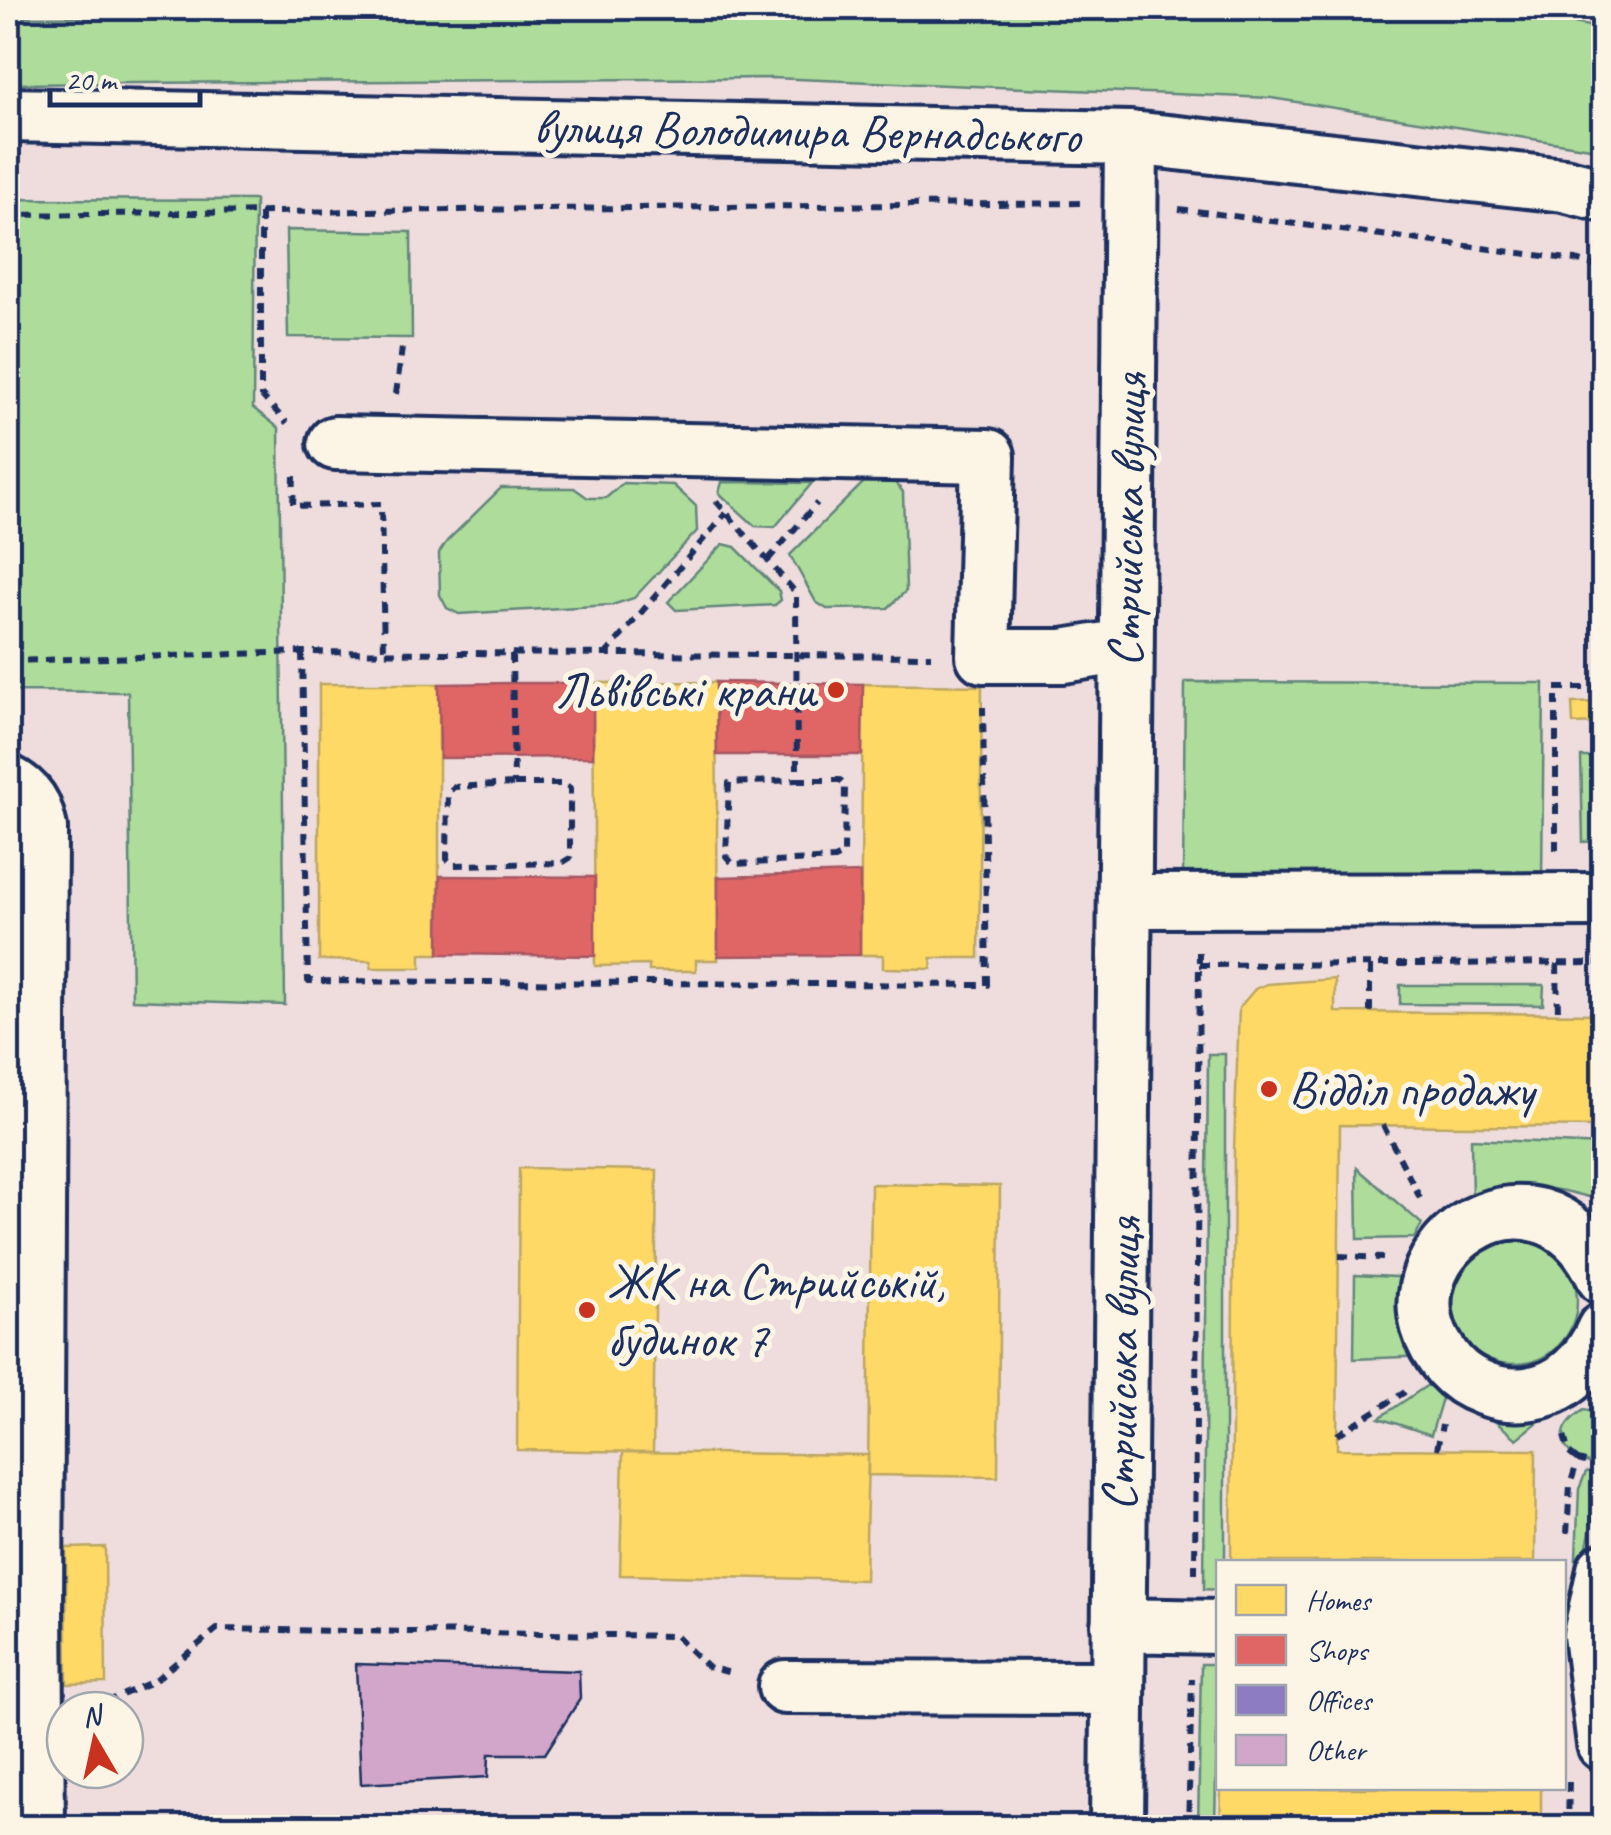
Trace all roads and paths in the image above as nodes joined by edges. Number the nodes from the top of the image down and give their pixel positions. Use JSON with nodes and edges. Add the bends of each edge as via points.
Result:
{"nodes":[{"id":1,"x":8,"y":115,"type":"edge"},
{"id":2,"x":1131,"y":138,"type":"junction"},
{"id":3,"x":1604,"y":195,"type":"edge"},
{"id":4,"x":1130,"y":203,"type":"junction"},
{"id":5,"x":8,"y":215,"type":"edge"},
{"id":6,"x":1604,"y":268,"type":"edge"},
{"id":7,"x":335,"y":443,"type":"dead end"},
{"id":8,"x":828,"y":490,"type":"dead end"},
{"id":9,"x":715,"y":500,"type":"dead end"},
{"id":10,"x":726,"y":512,"type":"junction"},
{"id":11,"x":768,"y":560,"type":"junction"},
{"id":12,"x":1125,"y":646,"type":"junction"},
{"id":13,"x":302,"y":652,"type":"junction"},
{"id":14,"x":512,"y":654,"type":"junction"},
{"id":15,"x":604,"y":655,"type":"junction"},
{"id":16,"x":795,"y":655,"type":"junction"},
{"id":17,"x":982,"y":656,"type":"junction"},
{"id":18,"x":8,"y":661,"type":"edge"},
{"id":19,"x":1604,"y":688,"type":"edge"},
{"id":20,"x":797,"y":780,"type":"junction"},
{"id":21,"x":8,"y":782,"type":"edge"},
{"id":22,"x":514,"y":784,"type":"junction"},
{"id":23,"x":1556,"y":866,"type":"dead end"},
{"id":24,"x":1604,"y":900,"type":"edge"},
{"id":25,"x":1125,"y":902,"type":"junction"},
{"id":26,"x":1199,"y":948,"type":"dead end"},
{"id":27,"x":1370,"y":964,"type":"junction"},
{"id":28,"x":1557,"y":964,"type":"junction"},
{"id":29,"x":1604,"y":964,"type":"edge"},
{"id":30,"x":1199,"y":965,"type":"junction"},
{"id":31,"x":1370,"y":1012,"type":"dead end"},
{"id":32,"x":1558,"y":1014,"type":"dead end"},
{"id":33,"x":1383,"y":1125,"type":"dead end"},
{"id":34,"x":1452,"y":1241,"type":"junction"},
{"id":35,"x":1604,"y":1278,"type":"edge"},
{"id":36,"x":1600,"y":1346,"type":"edge"},
{"id":37,"x":1449,"y":1364,"type":"junction"},
{"id":38,"x":1337,"y":1435,"type":"dead end"},
{"id":39,"x":1604,"y":1459,"type":"edge"},
{"id":40,"x":1585,"y":1557,"type":"edge"},
{"id":41,"x":1195,"y":1582,"type":"dead end"},
{"id":42,"x":22,"y":1609,"type":"edge"},
{"id":43,"x":1118,"y":1625,"type":"junction"},
{"id":44,"x":1577,"y":1635,"type":"edge"},
{"id":45,"x":1205,"y":1649,"type":"edge"},
{"id":46,"x":784,"y":1687,"type":"joint"},
{"id":47,"x":1118,"y":1688,"type":"junction"},
{"id":48,"x":133,"y":1690,"type":"edge"},
{"id":49,"x":1604,"y":1744,"type":"edge"},
{"id":50,"x":38,"y":1828,"type":"edge"},
{"id":51,"x":1117,"y":1828,"type":"edge"},
{"id":52,"x":1188,"y":1828,"type":"edge"}],
"edges":[{"from":1,"to":2,"type":"street","name":"вулиця Володимира Вернадського"},
{"from":2,"to":3,"type":"street","name":"вулиця Володимира Вернадського","via":[[1564,185]]},
{"from":2,"to":4,"type":"street","name":"Стрийська вулиця"},
{"from":4,"to":5,"type":"path"},
{"from":4,"to":6,"type":"path"},
{"from":4,"to":12,"type":"street","name":"Стрийська вулиця"},
{"from":7,"to":17,"type":"street","via":[[988,456]]},
{"from":8,"to":11,"type":"path"},
{"from":9,"to":10,"type":"path"},
{"from":10,"to":11,"type":"path"},
{"from":10,"to":15,"type":"path"},
{"from":11,"to":16,"type":"path","via":[[796,593]]},
{"from":12,"to":17,"type":"street","via":[[1063,656]]},
{"from":12,"to":25,"type":"street","name":"Стрийська вулиця"},
{"from":13,"to":14,"type":"path"},
{"from":13,"to":17,"type":"path","via":[[308,981],[988,985]]},
{"from":13,"to":18,"type":"path"},
{"from":14,"to":15,"type":"path"},
{"from":14,"to":22,"type":"path"},
{"from":15,"to":16,"type":"path"},
{"from":16,"to":17,"type":"path"},
{"from":16,"to":20,"type":"path"},
{"from":19,"to":23,"type":"path","via":[[1556,688]]},
{"from":20,"to":20,"type":"path","via":[[845,784],[844,854],[834,860],[733,864],[726,856],[729,783]]},
{"from":21,"to":42,"type":"street","via":[[26,792],[40,828]]},
{"from":22,"to":22,"type":"path","via":[[570,788],[570,858],[562,864],[453,865],[448,793],[454,786]]},
{"from":24,"to":25,"type":"street"},
{"from":25,"to":43,"type":"street","name":"Стрийська вулиця"},
{"from":26,"to":30,"type":"path"},
{"from":27,"to":28,"type":"path"},
{"from":27,"to":30,"type":"path"},
{"from":27,"to":31,"type":"path"},
{"from":28,"to":29,"type":"path"},
{"from":28,"to":32,"type":"path"},
{"from":30,"to":41,"type":"path"},
{"from":33,"to":34,"type":"path","via":[[1420,1198]]},
{"from":34,"to":35,"type":"street","via":[[1484,1218],[1537,1215],[1580,1239]]},
{"from":34,"to":37,"type":"street","via":[[1430,1273],[1425,1299],[1427,1325]]},
{"from":36,"to":37,"type":"street","via":[[1576,1373],[1528,1394],[1476,1385]]},
{"from":37,"to":38,"type":"path"},
{"from":39,"to":40,"type":"path","via":[[1578,1460],[1570,1485]]},
{"from":40,"to":44,"type":"street"},
{"from":42,"to":50,"type":"street"},
{"from":43,"to":45,"type":"street"},
{"from":43,"to":47,"type":"street","name":"Стрийська вулиця"},
{"from":44,"to":49,"type":"street"},
{"from":45,"to":52,"type":"path"},
{"from":46,"to":47,"type":"street"},
{"from":46,"to":48,"type":"path","via":[[708,1667],[676,1636],[217,1629]]},
{"from":47,"to":51,"type":"street","name":"Стрийська вулиця"}]}
